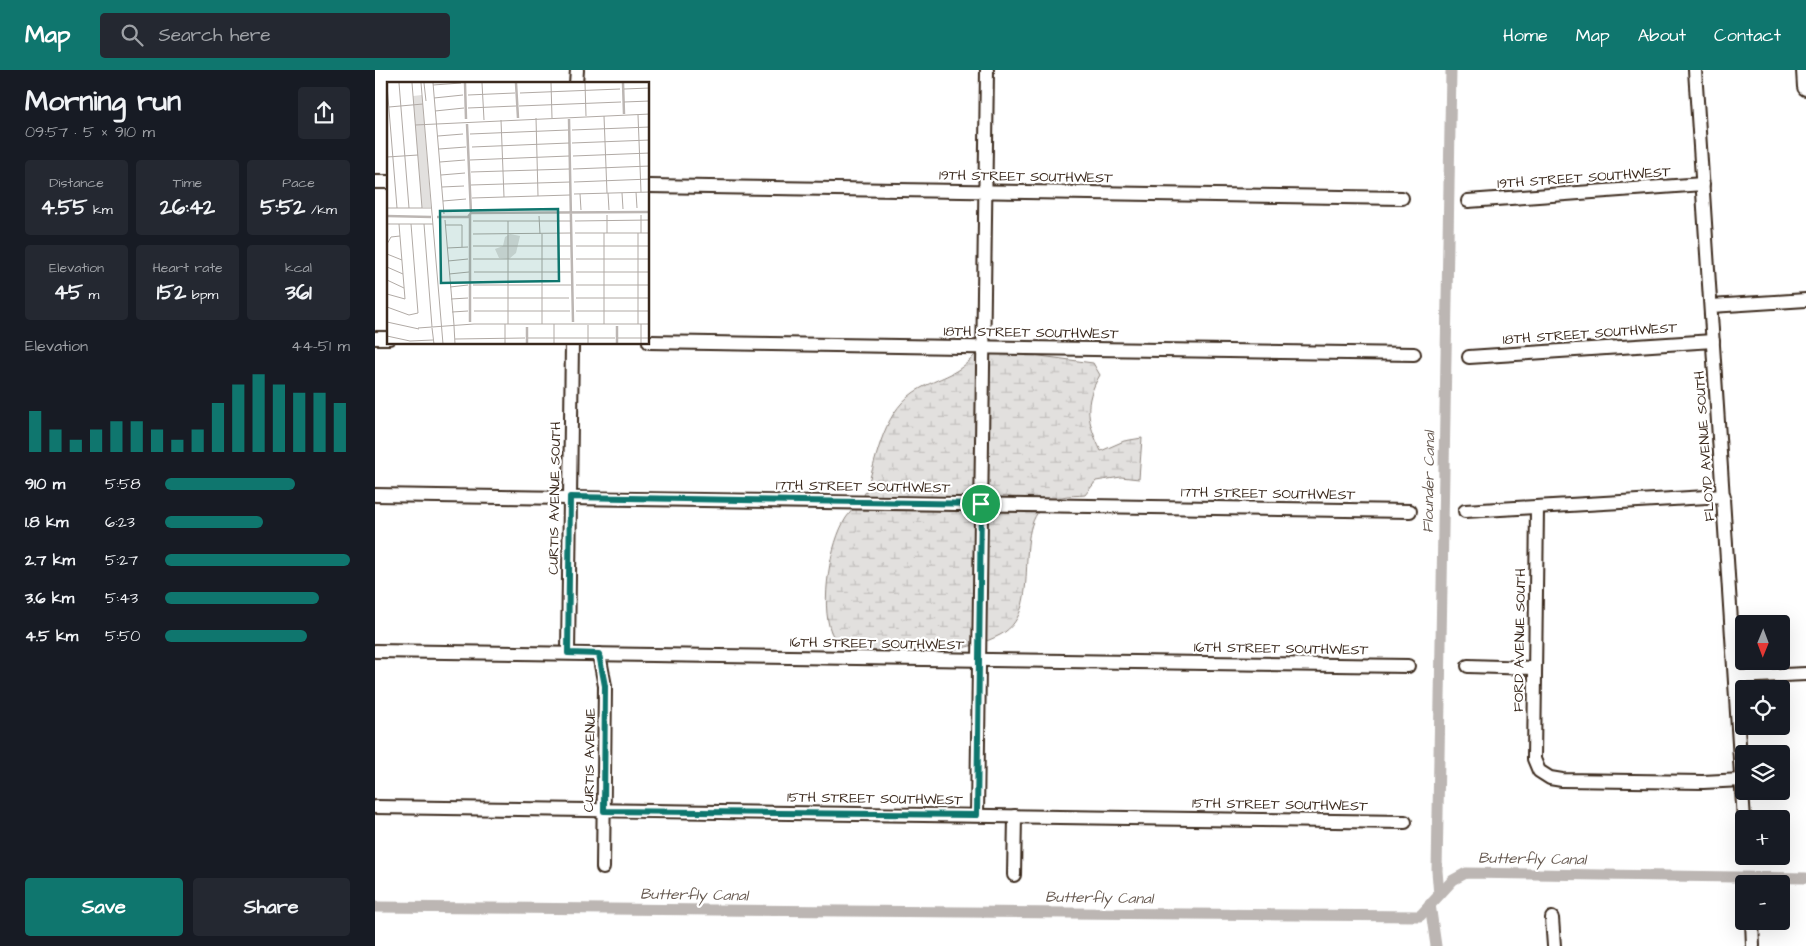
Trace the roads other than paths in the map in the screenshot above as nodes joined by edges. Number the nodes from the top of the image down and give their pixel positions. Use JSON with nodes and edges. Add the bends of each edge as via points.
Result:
{"nodes":[{"id":1,"x":987,"y":70,"type":"edge"},
{"id":2,"x":1695,"y":70,"type":"edge"},
{"id":3,"x":1805,"y":70,"type":"edge"},
{"id":4,"x":1806,"y":81,"type":"edge"},
{"id":5,"x":1806,"y":87,"type":"edge"},
{"id":6,"x":1703,"y":184,"type":"junction"},
{"id":7,"x":650,"y":186,"type":"edge"},
{"id":8,"x":986,"y":192,"type":"junction"},
{"id":9,"x":1402,"y":198,"type":"dead end"},
{"id":10,"x":1468,"y":201,"type":"dead end"},
{"id":11,"x":1806,"y":300,"type":"edge"},
{"id":12,"x":1711,"y":306,"type":"junction"},
{"id":13,"x":650,"y":342,"type":"edge"},
{"id":14,"x":1713,"y":342,"type":"junction"},
{"id":15,"x":572,"y":345,"type":"edge"},
{"id":16,"x":984,"y":347,"type":"junction"},
{"id":17,"x":1414,"y":354,"type":"dead end"},
{"id":18,"x":1469,"y":357,"type":"dead end"},
{"id":19,"x":375,"y":495,"type":"edge"},
{"id":20,"x":1724,"y":496,"type":"junction"},
{"id":21,"x":570,"y":497,"type":"junction"},
{"id":22,"x":981,"y":504,"type":"junction"},
{"id":23,"x":1537,"y":508,"type":"junction"},
{"id":24,"x":1410,"y":511,"type":"dead end"},
{"id":25,"x":1465,"y":511,"type":"dead end"},
{"id":26,"x":375,"y":651,"type":"edge"},
{"id":27,"x":568,"y":653,"type":"junction"},
{"id":28,"x":599,"y":654,"type":"junction"},
{"id":29,"x":979,"y":660,"type":"junction"},
{"id":30,"x":1408,"y":666,"type":"dead end"},
{"id":31,"x":1467,"y":666,"type":"dead end"},
{"id":32,"x":1534,"y":668,"type":"junction"},
{"id":33,"x":1806,"y":674,"type":"edge"},
{"id":34,"x":1735,"y":678,"type":"junction"},
{"id":35,"x":1740,"y":745,"type":"edge"},
{"id":36,"x":1735,"y":780,"type":"edge"},
{"id":37,"x":375,"y":807,"type":"edge"},
{"id":38,"x":604,"y":811,"type":"junction"},
{"id":39,"x":977,"y":815,"type":"junction"},
{"id":40,"x":1015,"y":816,"type":"junction"},
{"id":41,"x":1405,"y":822,"type":"dead end"},
{"id":42,"x":603,"y":868,"type":"dead end"},
{"id":43,"x":1014,"y":875,"type":"dead end"},
{"id":44,"x":1551,"y":918,"type":"dead end"},
{"id":45,"x":1752,"y":930,"type":"edge"},
{"id":46,"x":1554,"y":946,"type":"edge"},
{"id":47,"x":1753,"y":946,"type":"edge"}],
"edges":[{"from":1,"to":8,"type":"street"},
{"from":2,"to":6,"type":"street","name":"FLOYD AVENUE SOUTH"},
{"from":3,"to":4,"type":"main road"},
{"from":4,"to":5,"type":"main road"},
{"from":6,"to":10,"type":"street","name":"19TH STREET SOUTHWEST"},
{"from":6,"to":12,"type":"street","name":"FLOYD AVENUE SOUTH"},
{"from":7,"to":8,"type":"street","name":"19TH STREET SOUTHWEST"},
{"from":8,"to":9,"type":"street","name":"19TH STREET SOUTHWEST"},
{"from":8,"to":16,"type":"street"},
{"from":11,"to":12,"type":"street"},
{"from":12,"to":14,"type":"street","name":"FLOYD AVENUE SOUTH"},
{"from":13,"to":16,"type":"street","name":"18TH STREET SOUTHWEST"},
{"from":14,"to":18,"type":"street","name":"18TH STREET SOUTHWEST"},
{"from":14,"to":20,"type":"street","name":"FLOYD AVENUE SOUTH"},
{"from":15,"to":21,"type":"street","name":"CURTIS AVENUE SOUTH"},
{"from":16,"to":17,"type":"street","name":"18TH STREET SOUTHWEST"},
{"from":16,"to":22,"type":"street"},
{"from":19,"to":21,"type":"street","name":"17TH STREET SOUTHWEST"},
{"from":20,"to":23,"type":"street"},
{"from":20,"to":34,"type":"street","name":"FLOYD AVENUE SOUTH"},
{"from":21,"to":22,"type":"street","name":"17TH STREET SOUTHWEST"},
{"from":21,"to":27,"type":"street","name":"CURTIS AVENUE SOUTH"},
{"from":22,"to":24,"type":"street","name":"17TH STREET SOUTHWEST"},
{"from":22,"to":29,"type":"street"},
{"from":23,"to":25,"type":"street"},
{"from":23,"to":32,"type":"street","name":"FORD AVENUE SOUTH"},
{"from":26,"to":27,"type":"street","name":"16TH STREET SOUTHWEST"},
{"from":27,"to":28,"type":"street","name":"16TH STREET SOUTHWEST"},
{"from":28,"to":29,"type":"street","name":"16TH STREET SOUTHWEST"},
{"from":28,"to":38,"type":"street","name":"CURTIS AVENUE","via":[[605,686]]},
{"from":29,"to":30,"type":"street","name":"16TH STREET SOUTHWEST"},
{"from":29,"to":39,"type":"street"},
{"from":31,"to":32,"type":"street"},
{"from":32,"to":36,"type":"street","name":"FORD AVENUE SOUTH","via":[[1534,759],[1539,771],[1549,778]]},
{"from":33,"to":34,"type":"street"},
{"from":34,"to":35,"type":"street","name":"FLOYD AVENUE SOUTH"},
{"from":37,"to":38,"type":"street","name":"15TH STREET SOUTHWEST"},
{"from":38,"to":39,"type":"street","name":"15TH STREET SOUTHWEST"},
{"from":38,"to":42,"type":"street","name":"CURTIS AVENUE"},
{"from":39,"to":40,"type":"street","name":"15TH STREET SOUTHWEST"},
{"from":40,"to":41,"type":"street","name":"15TH STREET SOUTHWEST"},
{"from":40,"to":43,"type":"street"},
{"from":44,"to":46,"type":"street"},
{"from":45,"to":47,"type":"street"}]}
